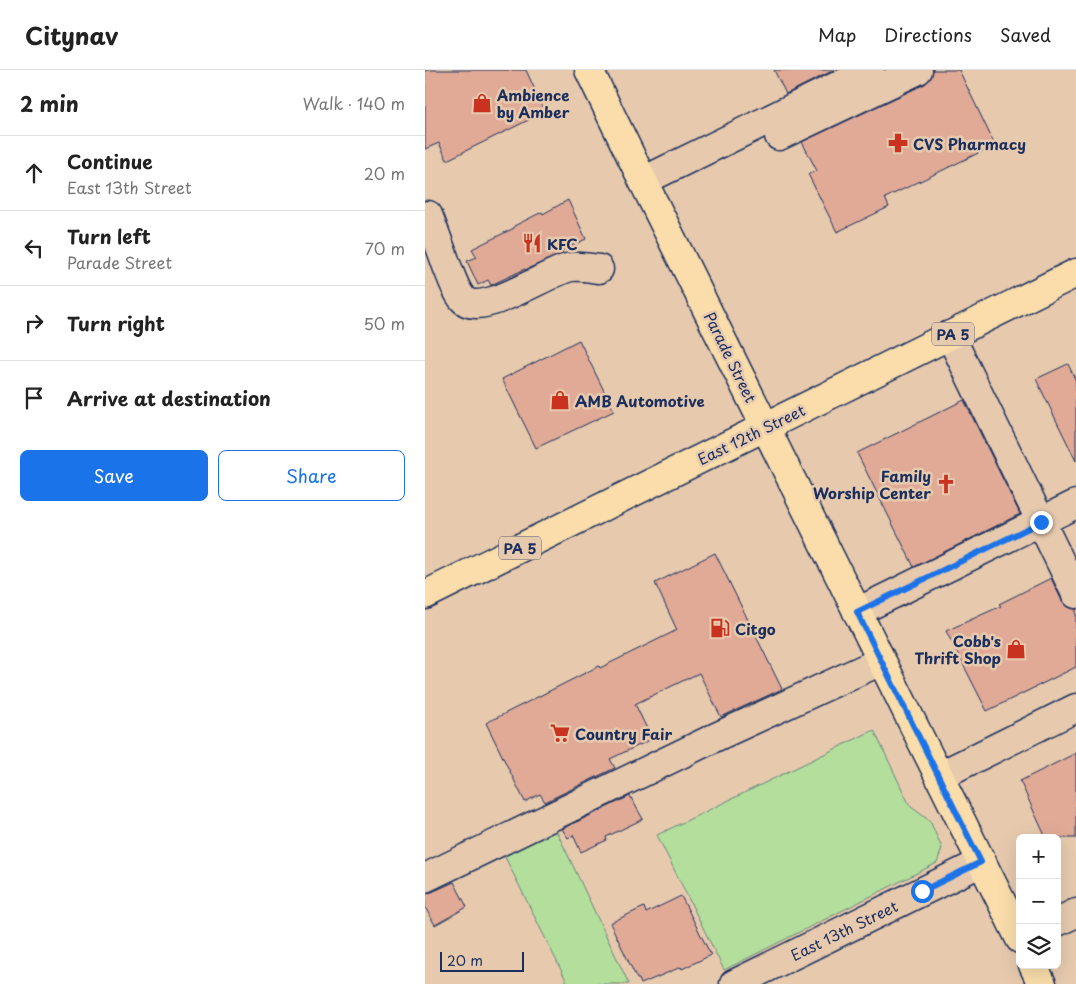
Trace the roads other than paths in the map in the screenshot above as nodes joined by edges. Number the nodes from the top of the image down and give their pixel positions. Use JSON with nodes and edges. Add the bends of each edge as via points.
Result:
{"nodes":[{"id":1,"x":589,"y":70,"type":"edge"},
{"id":2,"x":870,"y":70,"type":"edge"},
{"id":3,"x":918,"y":70,"type":"edge"},
{"id":4,"x":748,"y":151,"type":"dead end"},
{"id":5,"x":643,"y":182,"type":"junction"},
{"id":6,"x":428,"y":215,"type":"dead end"},
{"id":7,"x":599,"y":269,"type":"dead end"},
{"id":8,"x":1076,"y":273,"type":"edge"},
{"id":9,"x":950,"y":335,"type":"junction"},
{"id":10,"x":766,"y":427,"type":"junction"},
{"id":11,"x":1076,"y":504,"type":"edge"},
{"id":12,"x":1041,"y":522,"type":"junction"},
{"id":13,"x":1076,"y":594,"type":"edge"},
{"id":14,"x":425,"y":595,"type":"edge"},
{"id":15,"x":857,"y":612,"type":"junction"},
{"id":16,"x":881,"y":661,"type":"junction"},
{"id":17,"x":1076,"y":708,"type":"edge"},
{"id":18,"x":939,"y":776,"type":"junction"},
{"id":19,"x":981,"y":862,"type":"junction"},
{"id":20,"x":425,"y":878,"type":"edge"},
{"id":21,"x":1076,"y":913,"type":"edge"},
{"id":22,"x":1061,"y":920,"type":"edge"},
{"id":23,"x":1016,"y":931,"type":"edge"},
{"id":24,"x":1035,"y":969,"type":"edge"},
{"id":25,"x":772,"y":976,"type":"edge"},
{"id":26,"x":733,"y":984,"type":"edge"},
{"id":27,"x":1042,"y":984,"type":"edge"}],
"edges":[{"from":1,"to":5,"type":"main road","name":"Parade Street"},
{"from":2,"to":5,"type":"street"},
{"from":3,"to":4,"type":"street"},
{"from":5,"to":10,"type":"main road","name":"Parade Street"},
{"from":6,"to":7,"type":"street","via":[[452,279],[462,298],[469,303],[481,304],[499,298],[572,267]]},
{"from":8,"to":9,"type":"main road","name":"East 12th Street","number":"PA 5"},
{"from":9,"to":10,"type":"main road","name":"East 12th Street","number":"PA 5"},
{"from":9,"to":12,"type":"street"},
{"from":10,"to":14,"type":"main road","name":"East 12th Street","number":"PA 5"},
{"from":10,"to":15,"type":"main road","name":"Parade Street"},
{"from":11,"to":12,"type":"street"},
{"from":12,"to":13,"type":"street"},
{"from":12,"to":15,"type":"street"},
{"from":15,"to":16,"type":"main road","name":"Parade Street"},
{"from":16,"to":18,"type":"main road","name":"Parade Street"},
{"from":16,"to":20,"type":"street"},
{"from":17,"to":18,"type":"street"},
{"from":18,"to":19,"type":"main road","name":"Parade Street"},
{"from":19,"to":23,"type":"main road","name":"Parade Street"},
{"from":19,"to":25,"type":"street","name":"East 13th Street"},
{"from":21,"to":22,"type":"street"},
{"from":24,"to":27,"type":"main road"},
{"from":25,"to":26,"type":"street","name":"East 13th Street"}]}
